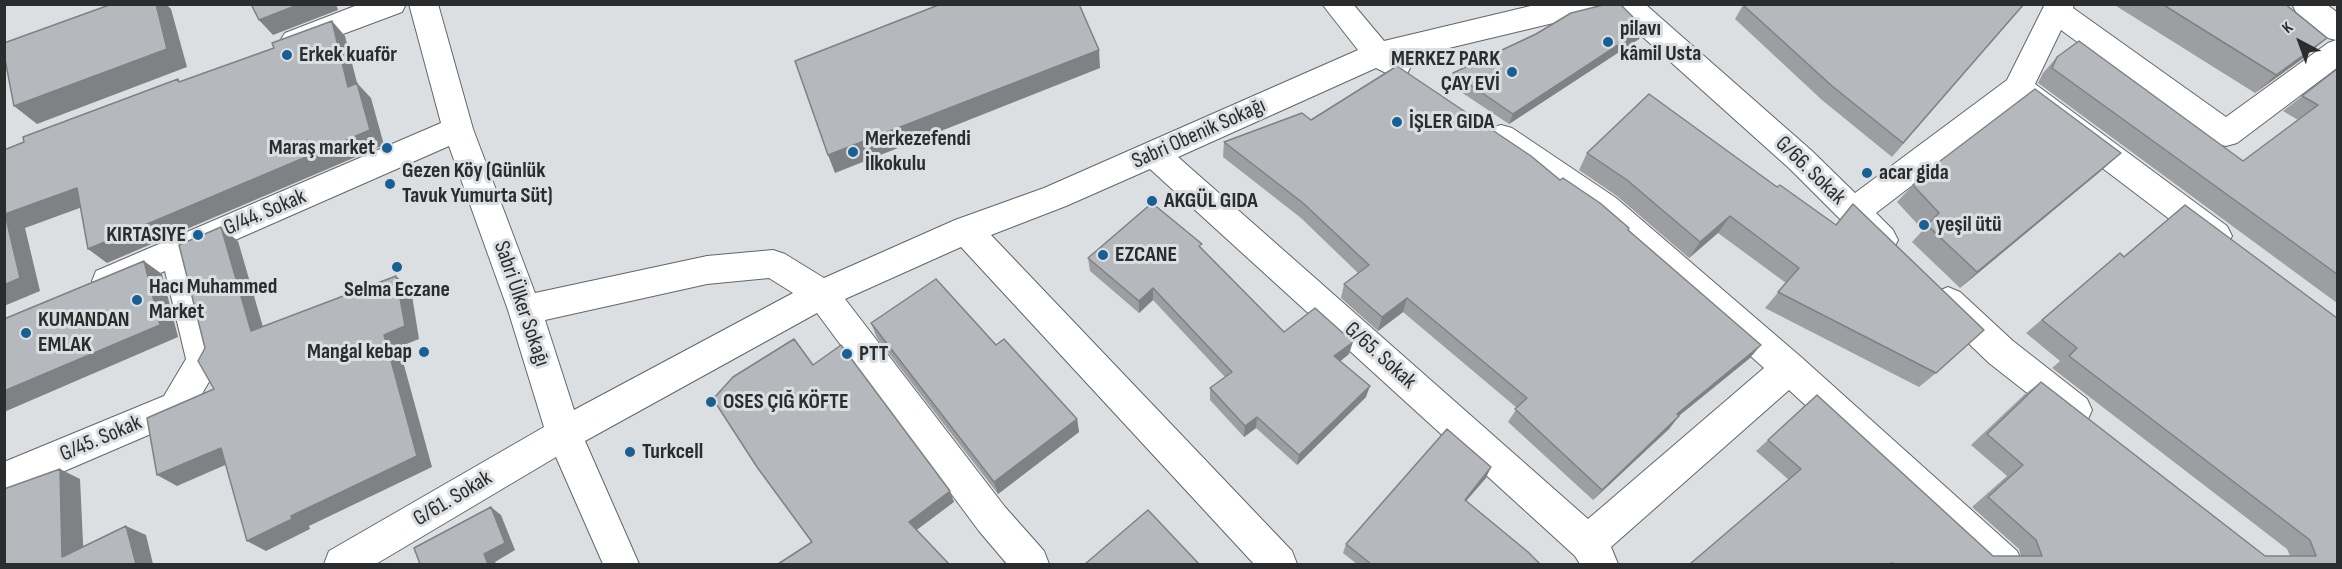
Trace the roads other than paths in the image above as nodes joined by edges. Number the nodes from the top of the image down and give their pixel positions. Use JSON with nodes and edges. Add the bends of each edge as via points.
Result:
{"nodes":[{"id":1,"x":392,"y":4,"type":"edge"},
{"id":2,"x":423,"y":4,"type":"edge"},
{"id":3,"x":1336,"y":4,"type":"edge"},
{"id":4,"x":1587,"y":4,"type":"edge"},
{"id":5,"x":1625,"y":4,"type":"edge"},
{"id":6,"x":2306,"y":4,"type":"edge"},
{"id":7,"x":2058,"y":8,"type":"edge"},
{"id":8,"x":2337,"y":30,"type":"edge"},
{"id":9,"x":270,"y":51,"type":"edge"},
{"id":10,"x":2337,"y":51,"type":"edge"},
{"id":11,"x":1378,"y":54,"type":"junction"},
{"id":12,"x":1418,"y":81,"type":"edge"},
{"id":13,"x":2018,"y":88,"type":"junction"},
{"id":14,"x":1477,"y":120,"type":"edge"},
{"id":15,"x":458,"y":129,"type":"junction"},
{"id":16,"x":1154,"y":154,"type":"junction"},
{"id":17,"x":1853,"y":212,"type":"junction"},
{"id":18,"x":966,"y":230,"type":"junction"},
{"id":19,"x":176,"y":252,"type":"junction"},
{"id":20,"x":2242,"y":255,"type":"edge"},
{"id":21,"x":80,"y":293,"type":"edge"},
{"id":22,"x":822,"y":294,"type":"junction"},
{"id":23,"x":525,"y":310,"type":"junction"},
{"id":24,"x":1789,"y":368,"type":"junction"},
{"id":25,"x":2095,"y":425,"type":"edge"},
{"id":26,"x":564,"y":434,"type":"junction"},
{"id":27,"x":4,"y":480,"type":"edge"},
{"id":28,"x":1594,"y":554,"type":"edge"},
{"id":29,"x":342,"y":564,"type":"edge"},
{"id":30,"x":621,"y":564,"type":"edge"},
{"id":31,"x":1031,"y":564,"type":"edge"},
{"id":32,"x":1279,"y":564,"type":"edge"},
{"id":33,"x":2004,"y":564,"type":"edge"}],
"edges":[{"from":1,"to":9,"type":"street"},
{"from":2,"to":15,"type":"street","name":"Sabri Ülker Sokağı"},
{"from":3,"to":11,"type":"street"},
{"from":4,"to":11,"type":"street","name":"Sabri Obenik Sokağı"},
{"from":5,"to":17,"type":"street","name":"G/66. Sokak","via":[[1801,160]]},
{"from":6,"to":8,"type":"street"},
{"from":7,"to":10,"type":"street","via":[[2226,134]]},
{"from":7,"to":13,"type":"street"},
{"from":11,"to":12,"type":"street"},
{"from":11,"to":16,"type":"street","name":"Sabri Obenik Sokağı"},
{"from":13,"to":17,"type":"street"},
{"from":13,"to":20,"type":"street"},
{"from":14,"to":24,"type":"street","via":[[1605,207]]},
{"from":15,"to":19,"type":"street","name":"G/44. Sokak"},
{"from":15,"to":23,"type":"street","name":"Sabri Ülker Sokağı"},
{"from":16,"to":18,"type":"street","name":"Sabri Obenik Sokağı"},
{"from":16,"to":28,"type":"street","name":"G/65. Sokak"},
{"from":17,"to":25,"type":"street","name":"G/66. Sokak","via":[[2001,352]]},
{"from":18,"to":22,"type":"street","name":"Sabri Obenik Sokağı"},
{"from":18,"to":32,"type":"street"},
{"from":19,"to":21,"type":"street","name":"G/44. Sokak"},
{"from":19,"to":27,"type":"street","name":"G/45. Sokak","via":[[204,361],[176,407]]},
{"from":22,"to":23,"type":"street","via":[[773,264],[707,270]]},
{"from":22,"to":26,"type":"street","name":"G/61. Sokak"},
{"from":22,"to":31,"type":"street","via":[[992,519]]},
{"from":23,"to":26,"type":"street","name":"Sabri Ülker Sokağı"},
{"from":24,"to":28,"type":"street"},
{"from":24,"to":33,"type":"street"},
{"from":26,"to":29,"type":"street","name":"G/61. Sokak"},
{"from":26,"to":30,"type":"street","name":"Sabri Ülker Sokağı"}]}
